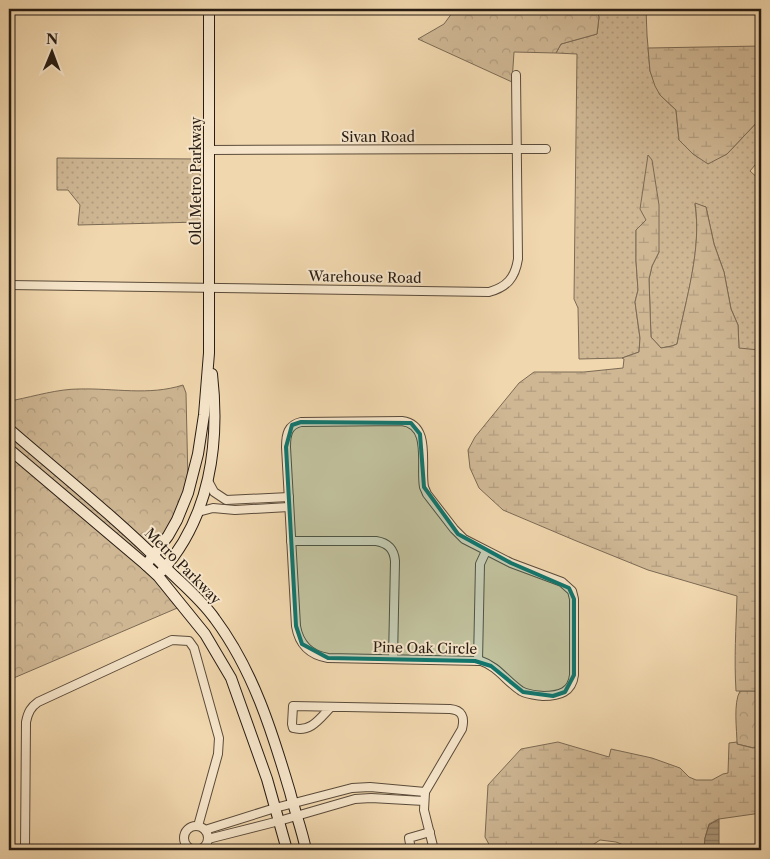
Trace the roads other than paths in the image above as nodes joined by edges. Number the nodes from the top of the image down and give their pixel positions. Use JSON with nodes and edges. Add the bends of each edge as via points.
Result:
{"nodes":[{"id":1,"x":209,"y":9,"type":"edge"},
{"id":2,"x":516,"y":75,"type":"dead end"},
{"id":3,"x":516,"y":149,"type":"junction"},
{"id":4,"x":546,"y":149,"type":"dead end"},
{"id":5,"x":209,"y":150,"type":"junction"},
{"id":6,"x":9,"y":285,"type":"edge"},
{"id":7,"x":210,"y":287,"type":"junction"},
{"id":8,"x":210,"y":353,"type":"junction"},
{"id":9,"x":204,"y":415,"type":"junction"},
{"id":10,"x":9,"y":429,"type":"edge"},
{"id":11,"x":214,"y":438,"type":"junction"},
{"id":12,"x":9,"y":449,"type":"edge"},
{"id":13,"x":208,"y":481,"type":"junction"},
{"id":14,"x":289,"y":497,"type":"junction"},
{"id":15,"x":266,"y":498,"type":"junction"},
{"id":16,"x":226,"y":500,"type":"junction"},
{"id":17,"x":290,"y":507,"type":"junction"},
{"id":18,"x":267,"y":508,"type":"junction"},
{"id":19,"x":226,"y":510,"type":"junction"},
{"id":20,"x":198,"y":512,"type":"junction"},
{"id":21,"x":291,"y":541,"type":"junction"},
{"id":22,"x":486,"y":551,"type":"junction"},
{"id":23,"x":154,"y":555,"type":"junction"},
{"id":24,"x":146,"y":565,"type":"junction"},
{"id":25,"x":166,"y":567,"type":"junction"},
{"id":26,"x":158,"y":576,"type":"junction"},
{"id":27,"x":393,"y":659,"type":"junction"},
{"id":28,"x":478,"y":661,"type":"junction"},
{"id":29,"x":331,"y":707,"type":"junction"},
{"id":30,"x":425,"y":792,"type":"junction"},
{"id":31,"x":424,"y":801,"type":"junction"},
{"id":32,"x":294,"y":804,"type":"junction"},
{"id":33,"x":275,"y":808,"type":"junction"},
{"id":34,"x":298,"y":816,"type":"junction"},
{"id":35,"x":279,"y":821,"type":"junction"},
{"id":36,"x":202,"y":828,"type":"junction"},
{"id":37,"x":430,"y":832,"type":"junction"},
{"id":38,"x":208,"y":845,"type":"edge"},
{"id":39,"x":25,"y":850,"type":"edge"},
{"id":40,"x":287,"y":850,"type":"edge"},
{"id":41,"x":306,"y":850,"type":"edge"},
{"id":42,"x":411,"y":850,"type":"edge"},
{"id":43,"x":434,"y":850,"type":"edge"}],
"edges":[{"from":1,"to":5,"type":"main road","name":"Old Metro Parkway"},
{"from":2,"to":3,"type":"street","name":"Warehouse Road"},
{"from":3,"to":4,"type":"street","name":"Sivan Road"},
{"from":3,"to":5,"type":"street","name":"Sivan Road"},
{"from":3,"to":7,"type":"street","name":"Warehouse Road","via":[[518,260],[513,277],[500,289],[489,292]]},
{"from":5,"to":7,"type":"main road","name":"Old Metro Parkway"},
{"from":6,"to":7,"type":"street","name":"Warehouse Road"},
{"from":7,"to":8,"type":"main road","name":"Old Metro Parkway"},
{"from":8,"to":9,"type":"main road","name":"Old Metro Parkway"},
{"from":8,"to":11,"type":"main road","name":"Old Metro Parkway"},
{"from":9,"to":11,"type":"main road","via":[[211,421]]},
{"from":9,"to":23,"type":"main road","name":"Old Metro Parkway","via":[[188,493],[177,520]]},
{"from":10,"to":23,"type":"main road","name":"Metro Parkway"},
{"from":11,"to":13,"type":"main road","name":"Old Metro Parkway"},
{"from":12,"to":24,"type":"main road","name":"Metro Parkway"},
{"from":13,"to":16,"type":"street","via":[[212,490]]},
{"from":13,"to":20,"type":"main road","name":"Old Metro Parkway"},
{"from":14,"to":15,"type":"street"},
{"from":14,"to":17,"type":"street","name":"Pine Oak Circle"},
{"from":14,"to":22,"type":"street","name":"Pine Oak Circle","via":[[286,437],[292,425],[301,422],[406,421],[415,425],[420,434],[422,480],[427,494],[458,534]]},
{"from":15,"to":16,"type":"street"},
{"from":15,"to":18,"type":"street"},
{"from":16,"to":19,"type":"street"},
{"from":17,"to":18,"type":"street"},
{"from":17,"to":21,"type":"street","name":"Pine Oak Circle"},
{"from":18,"to":19,"type":"street"},
{"from":19,"to":20,"type":"street","via":[[213,508]]},
{"from":20,"to":25,"type":"main road","name":"Old Metro Parkway","via":[[178,553]]},
{"from":21,"to":27,"type":"street","name":"Pine Oak Circle","via":[[296,626],[302,644],[316,655],[328,658]]},
{"from":21,"to":27,"type":"street","via":[[376,541],[392,548],[396,560]]},
{"from":22,"to":28,"type":"street","via":[[480,564]]},
{"from":22,"to":28,"type":"street","name":"Pine Oak Circle","via":[[562,582],[572,591],[573,680],[569,689],[560,695],[530,694],[519,690],[491,666]]},
{"from":23,"to":24,"type":"main road","name":"Old Metro Parkway"},
{"from":23,"to":25,"type":"main road","name":"Metro Parkway"},
{"from":24,"to":26,"type":"main road","name":"Metro Parkway"},
{"from":25,"to":26,"type":"main road","name":"Old Metro Parkway"},
{"from":25,"to":32,"type":"main road","name":"Metro Parkway","via":[[214,617],[245,665],[278,750]]},
{"from":26,"to":33,"type":"main road","name":"Metro Parkway","via":[[205,634],[231,678]]},
{"from":27,"to":28,"type":"street","name":"Pine Oak Circle"},
{"from":29,"to":29,"type":"street","via":[[293,706],[293,728],[313,726]]},
{"from":29,"to":30,"type":"street","via":[[458,710],[462,713],[462,728]]},
{"from":30,"to":31,"type":"street"},
{"from":30,"to":32,"type":"street","via":[[359,787]]},
{"from":31,"to":34,"type":"street","via":[[362,798]]},
{"from":31,"to":37,"type":"street"},
{"from":32,"to":33,"type":"street"},
{"from":32,"to":34,"type":"main road","name":"Metro Parkway"},
{"from":33,"to":35,"type":"main road","name":"Metro Parkway"},
{"from":33,"to":36,"type":"street"},
{"from":34,"to":35,"type":"street"},
{"from":34,"to":41,"type":"main road","name":"Metro Parkway"},
{"from":35,"to":38,"type":"street"},
{"from":35,"to":40,"type":"main road","name":"Metro Parkway"},
{"from":36,"to":38,"type":"street"},
{"from":36,"to":38,"type":"street","via":[[186,831],[185,842],[194,850]]},
{"from":36,"to":39,"type":"street","via":[[219,738],[194,648],[189,641],[172,640],[32,707],[26,722]]},
{"from":37,"to":42,"type":"street","via":[[409,838]]},
{"from":37,"to":43,"type":"street"}]}
